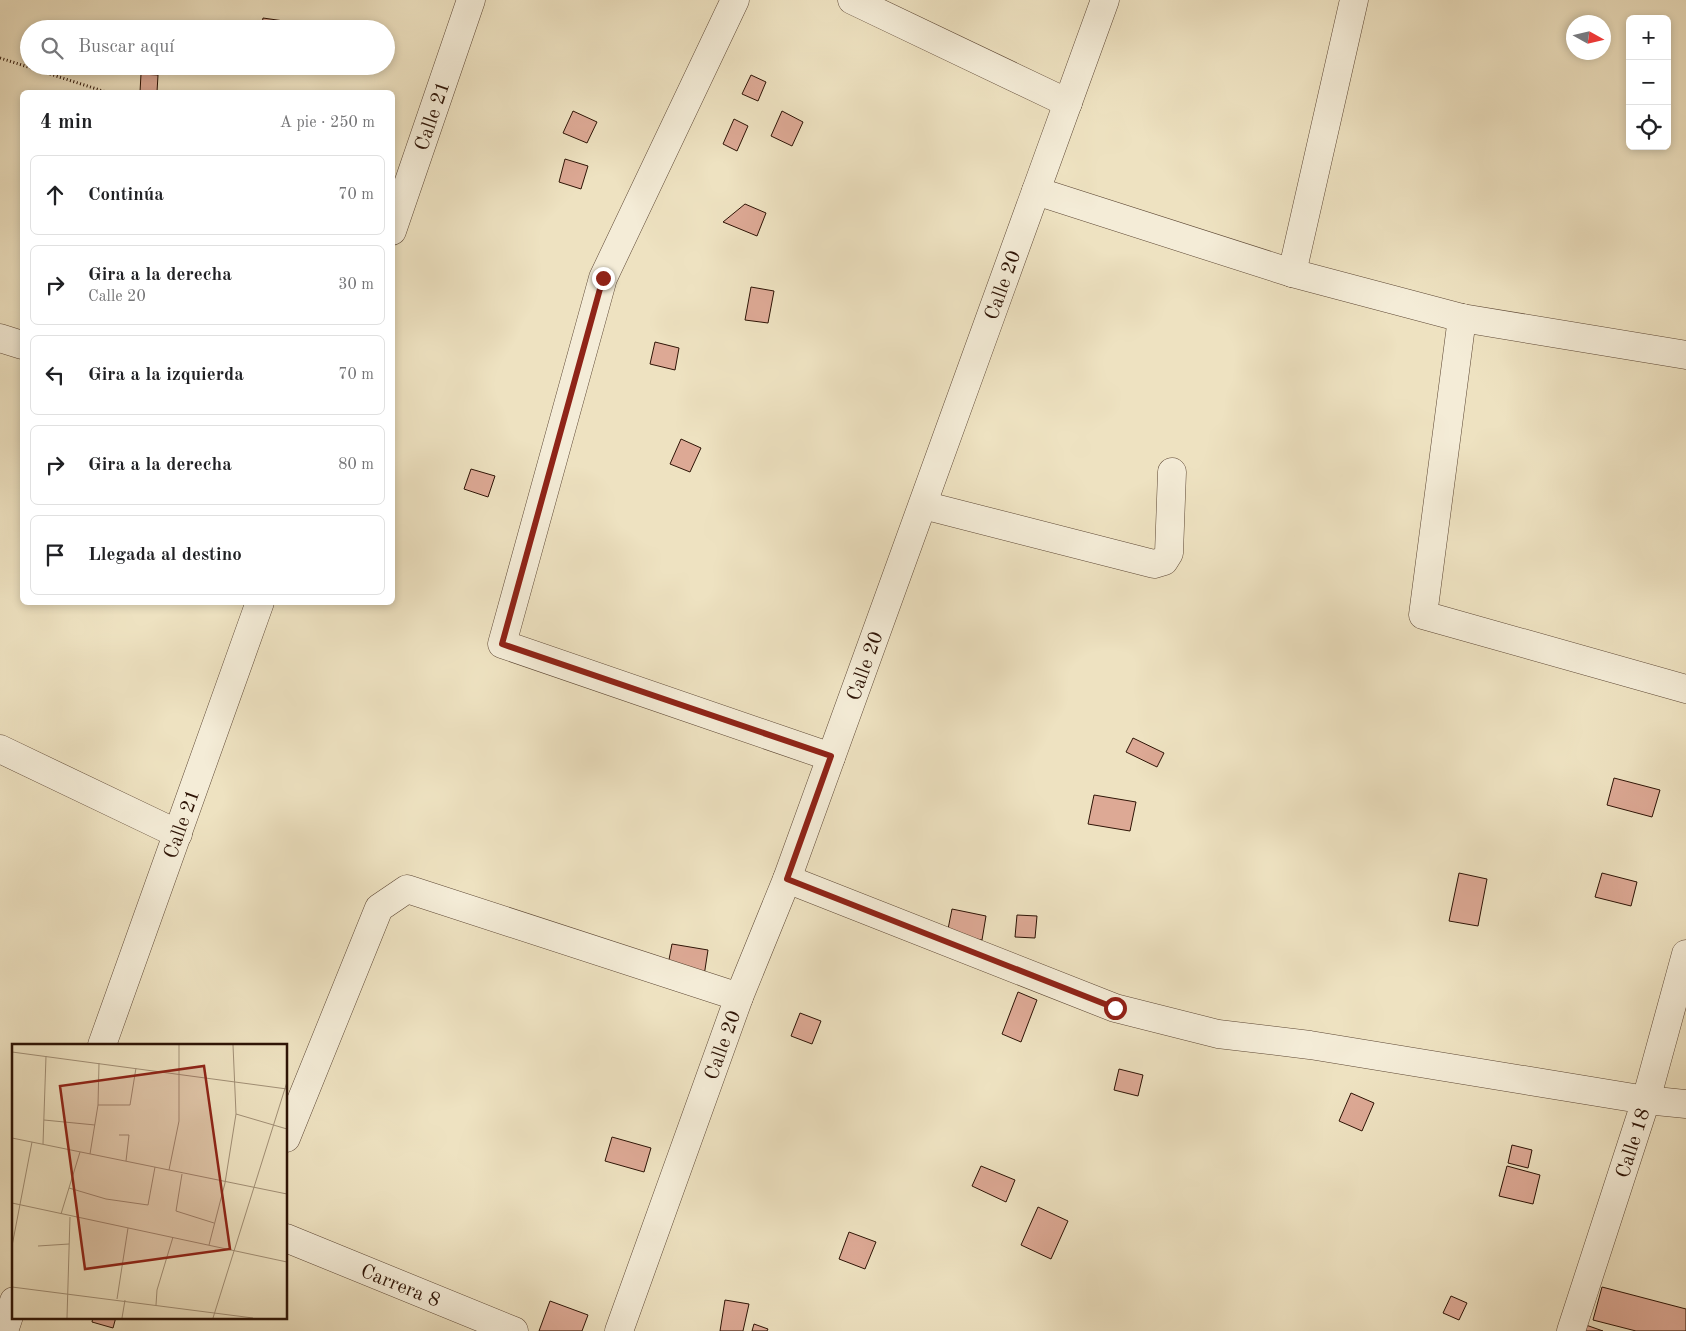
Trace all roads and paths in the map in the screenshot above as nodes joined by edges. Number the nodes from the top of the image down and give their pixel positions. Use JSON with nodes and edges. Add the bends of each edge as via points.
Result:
{"nodes":[{"id":1,"x":471,"y":0,"type":"edge"},
{"id":2,"x":735,"y":0,"type":"edge"},
{"id":3,"x":852,"y":0,"type":"edge"},
{"id":4,"x":1105,"y":0,"type":"edge"},
{"id":5,"x":1354,"y":0,"type":"edge"},
{"id":6,"x":0,"y":58,"type":"edge"},
{"id":7,"x":20,"y":64,"type":"edge"},
{"id":8,"x":53,"y":75,"type":"edge"},
{"id":9,"x":100,"y":90,"type":"edge"},
{"id":10,"x":1068,"y":103,"type":"junction"},
{"id":11,"x":1036,"y":191,"type":"junction"},
{"id":12,"x":395,"y":222,"type":"edge"},
{"id":13,"x":1292,"y":273,"type":"junction"},
{"id":14,"x":1462,"y":318,"type":"junction"},
{"id":15,"x":0,"y":338,"type":"edge"},
{"id":16,"x":20,"y":344,"type":"edge"},
{"id":17,"x":1686,"y":355,"type":"edge"},
{"id":18,"x":1172,"y":472,"type":"dead end"},
{"id":19,"x":923,"y":505,"type":"junction"},
{"id":20,"x":259,"y":605,"type":"edge"},
{"id":21,"x":1686,"y":689,"type":"edge"},
{"id":22,"x":0,"y":749,"type":"edge"},
{"id":23,"x":831,"y":756,"type":"junction"},
{"id":24,"x":178,"y":834,"type":"junction"},
{"id":25,"x":787,"y":879,"type":"junction"},
{"id":26,"x":1686,"y":954,"type":"edge"},
{"id":27,"x":739,"y":997,"type":"junction"},
{"id":28,"x":102,"y":1044,"type":"edge"},
{"id":29,"x":1646,"y":1100,"type":"junction"},
{"id":30,"x":1686,"y":1104,"type":"edge"},
{"id":31,"x":288,"y":1133,"type":"edge"},
{"id":32,"x":288,"y":1239,"type":"edge"},
{"id":33,"x":12,"y":1307,"type":"edge"},
{"id":34,"x":4,"y":1331,"type":"edge"},
{"id":35,"x":514,"y":1331,"type":"edge"},
{"id":36,"x":619,"y":1331,"type":"edge"},
{"id":37,"x":1571,"y":1331,"type":"edge"}],
"edges":[{"from":1,"to":12,"type":"street","name":"Calle 21"},
{"from":2,"to":23,"type":"street","via":[[603,278],[502,644]]},
{"from":3,"to":10,"type":"street"},
{"from":4,"to":10,"type":"street","name":"Calle 20"},
{"from":5,"to":13,"type":"street"},
{"from":6,"to":7,"type":"path"},
{"from":8,"to":9,"type":"path"},
{"from":10,"to":11,"type":"street","name":"Calle 20"},
{"from":11,"to":13,"type":"street"},
{"from":11,"to":19,"type":"street","name":"Calle 20"},
{"from":13,"to":14,"type":"street"},
{"from":14,"to":17,"type":"street"},
{"from":14,"to":21,"type":"street","via":[[1423,615]]},
{"from":15,"to":16,"type":"street"},
{"from":18,"to":19,"type":"street","via":[[1170,553],[1164,561],[1154,564]]},
{"from":19,"to":23,"type":"street","name":"Calle 20"},
{"from":20,"to":24,"type":"street","name":"Calle 21"},
{"from":22,"to":24,"type":"street"},
{"from":23,"to":25,"type":"street","name":"Calle 20"},
{"from":24,"to":28,"type":"street","name":"Calle 21"},
{"from":25,"to":27,"type":"street","name":"Calle 20"},
{"from":25,"to":29,"type":"street","via":[[1115,1008],[1218,1034],[1310,1045]]},
{"from":26,"to":29,"type":"street","name":"Calle 18"},
{"from":27,"to":31,"type":"street","via":[[407,890],[379,908]]},
{"from":27,"to":36,"type":"street","name":"Calle 20"},
{"from":29,"to":30,"type":"street"},
{"from":29,"to":37,"type":"street","name":"Calle 18"},
{"from":32,"to":35,"type":"street","name":"Carrera 8"},
{"from":33,"to":34,"type":"street"}]}
